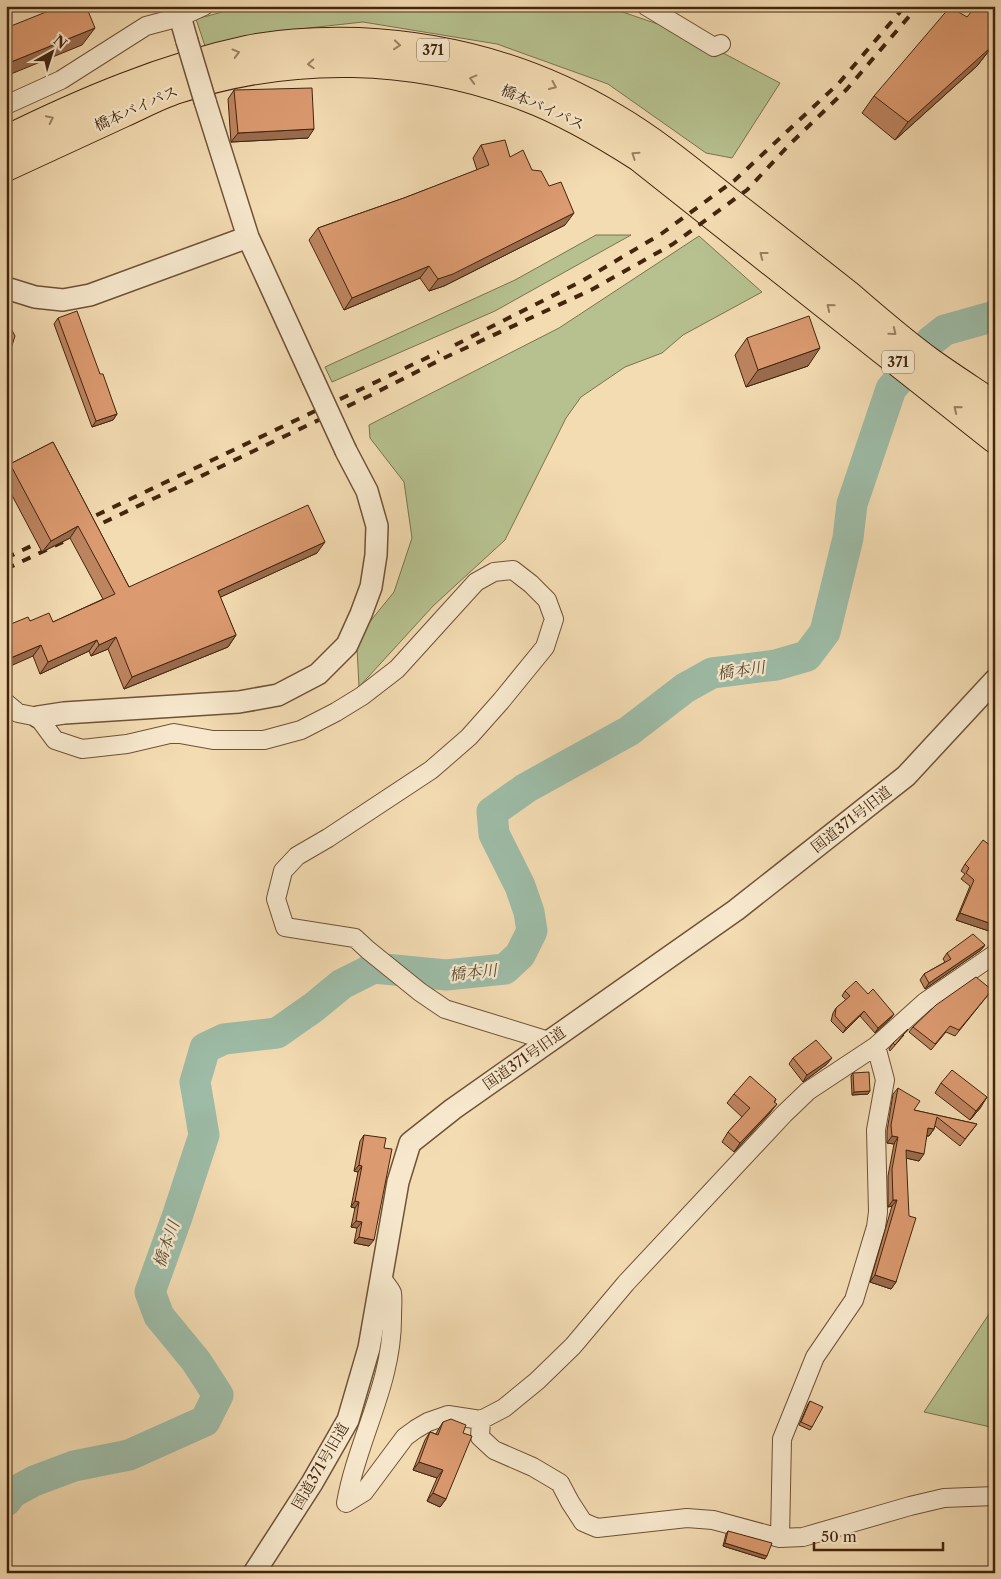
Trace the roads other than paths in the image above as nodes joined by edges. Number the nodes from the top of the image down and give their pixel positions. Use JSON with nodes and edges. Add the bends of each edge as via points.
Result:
{"nodes":[{"id":1,"x":204,"y":6,"type":"edge"},
{"id":2,"x":646,"y":6,"type":"edge"},
{"id":3,"x":179,"y":12,"type":"edge"},
{"id":4,"x":721,"y":44,"type":"dead end"},
{"id":5,"x":6,"y":105,"type":"edge"},
{"id":6,"x":6,"y":140,"type":"edge"},
{"id":7,"x":6,"y":168,"type":"edge"},
{"id":8,"x":248,"y":237,"type":"junction"},
{"id":9,"x":808,"y":276,"type":"junction"},
{"id":10,"x":6,"y":288,"type":"edge"},
{"id":11,"x":995,"y":406,"type":"edge"},
{"id":12,"x":995,"y":439,"type":"edge"},
{"id":13,"x":995,"y":680,"type":"edge"},
{"id":14,"x":6,"y":703,"type":"edge"},
{"id":15,"x":38,"y":718,"type":"junction"},
{"id":16,"x":995,"y":954,"type":"edge"},
{"id":17,"x":549,"y":1041,"type":"junction"},
{"id":18,"x":876,"y":1046,"type":"junction"},
{"id":19,"x":381,"y":1277,"type":"junction"},
{"id":20,"x":481,"y":1420,"type":"junction"},
{"id":21,"x":995,"y":1496,"type":"edge"},
{"id":22,"x":780,"y":1538,"type":"junction"},
{"id":23,"x":254,"y":1573,"type":"edge"}],
"edges":[{"from":1,"to":3,"type":"street"},
{"from":2,"to":4,"type":"street","via":[[714,47]]},
{"from":3,"to":5,"type":"street","via":[[146,26],[61,80]]},
{"from":3,"to":8,"type":"street","bridge":true},
{"from":6,"to":9,"type":"highway","name":"橋本バイパス","number":"371","one_way":true,"via":[[174,68],[247,50],[323,41],[417,47],[451,53],[532,77],[615,118],[688,169]]},
{"from":9,"to":7,"type":"highway","name":"橋本バイパス","number":"371","one_way":true,"via":[[639,157],[569,116],[488,84],[415,68],[328,63],[246,70],[177,89]]},
{"from":8,"to":10,"type":"street","via":[[90,295],[63,300],[35,297]]},
{"from":8,"to":15,"type":"street","bridge":true,"via":[[367,490],[377,526],[376,555],[371,587],[361,614],[346,644],[318,674],[278,695],[239,702],[64,713]]},
{"from":9,"to":11,"type":"highway","name":"橋本バイパス","number":"371","one_way":true},
{"from":12,"to":9,"type":"highway","name":"橋本バイパス","number":"371","one_way":true},
{"from":13,"to":17,"type":"street","name":"国道371号旧道","via":[[906,776],[736,910]]},
{"from":14,"to":15,"type":"street","via":[[18,713]]},
{"from":15,"to":17,"type":"street","via":[[55,740],[82,749],[127,744],[174,733],[213,740],[264,740],[301,730],[362,696],[397,669],[476,582],[494,572],[513,570],[547,600],[554,618],[545,647],[502,701],[437,765],[297,856],[283,871],[276,899],[285,927],[356,938],[444,1008]]},
{"from":16,"to":18,"type":"street","via":[[925,1002]]},
{"from":17,"to":19,"type":"street","name":"国道371号旧道","via":[[410,1143],[398,1182]]},
{"from":18,"to":20,"type":"street","via":[[808,1092],[784,1114],[626,1283],[559,1361],[504,1408]]},
{"from":18,"to":22,"type":"street","via":[[885,1080],[876,1130],[876,1227],[854,1300],[815,1357],[782,1439]]},
{"from":19,"to":20,"type":"street","via":[[392,1292],[388,1359],[380,1394],[350,1477],[346,1503],[364,1492],[405,1437],[416,1429],[448,1415]]},
{"from":19,"to":23,"type":"street","name":"国道371号旧道","via":[[368,1348],[348,1420]]},
{"from":20,"to":22,"type":"street","via":[[480,1437],[494,1450],[560,1482],[583,1522],[597,1528],[687,1518],[713,1520]]},
{"from":21,"to":22,"type":"street","via":[[944,1498],[803,1537]]}]}
